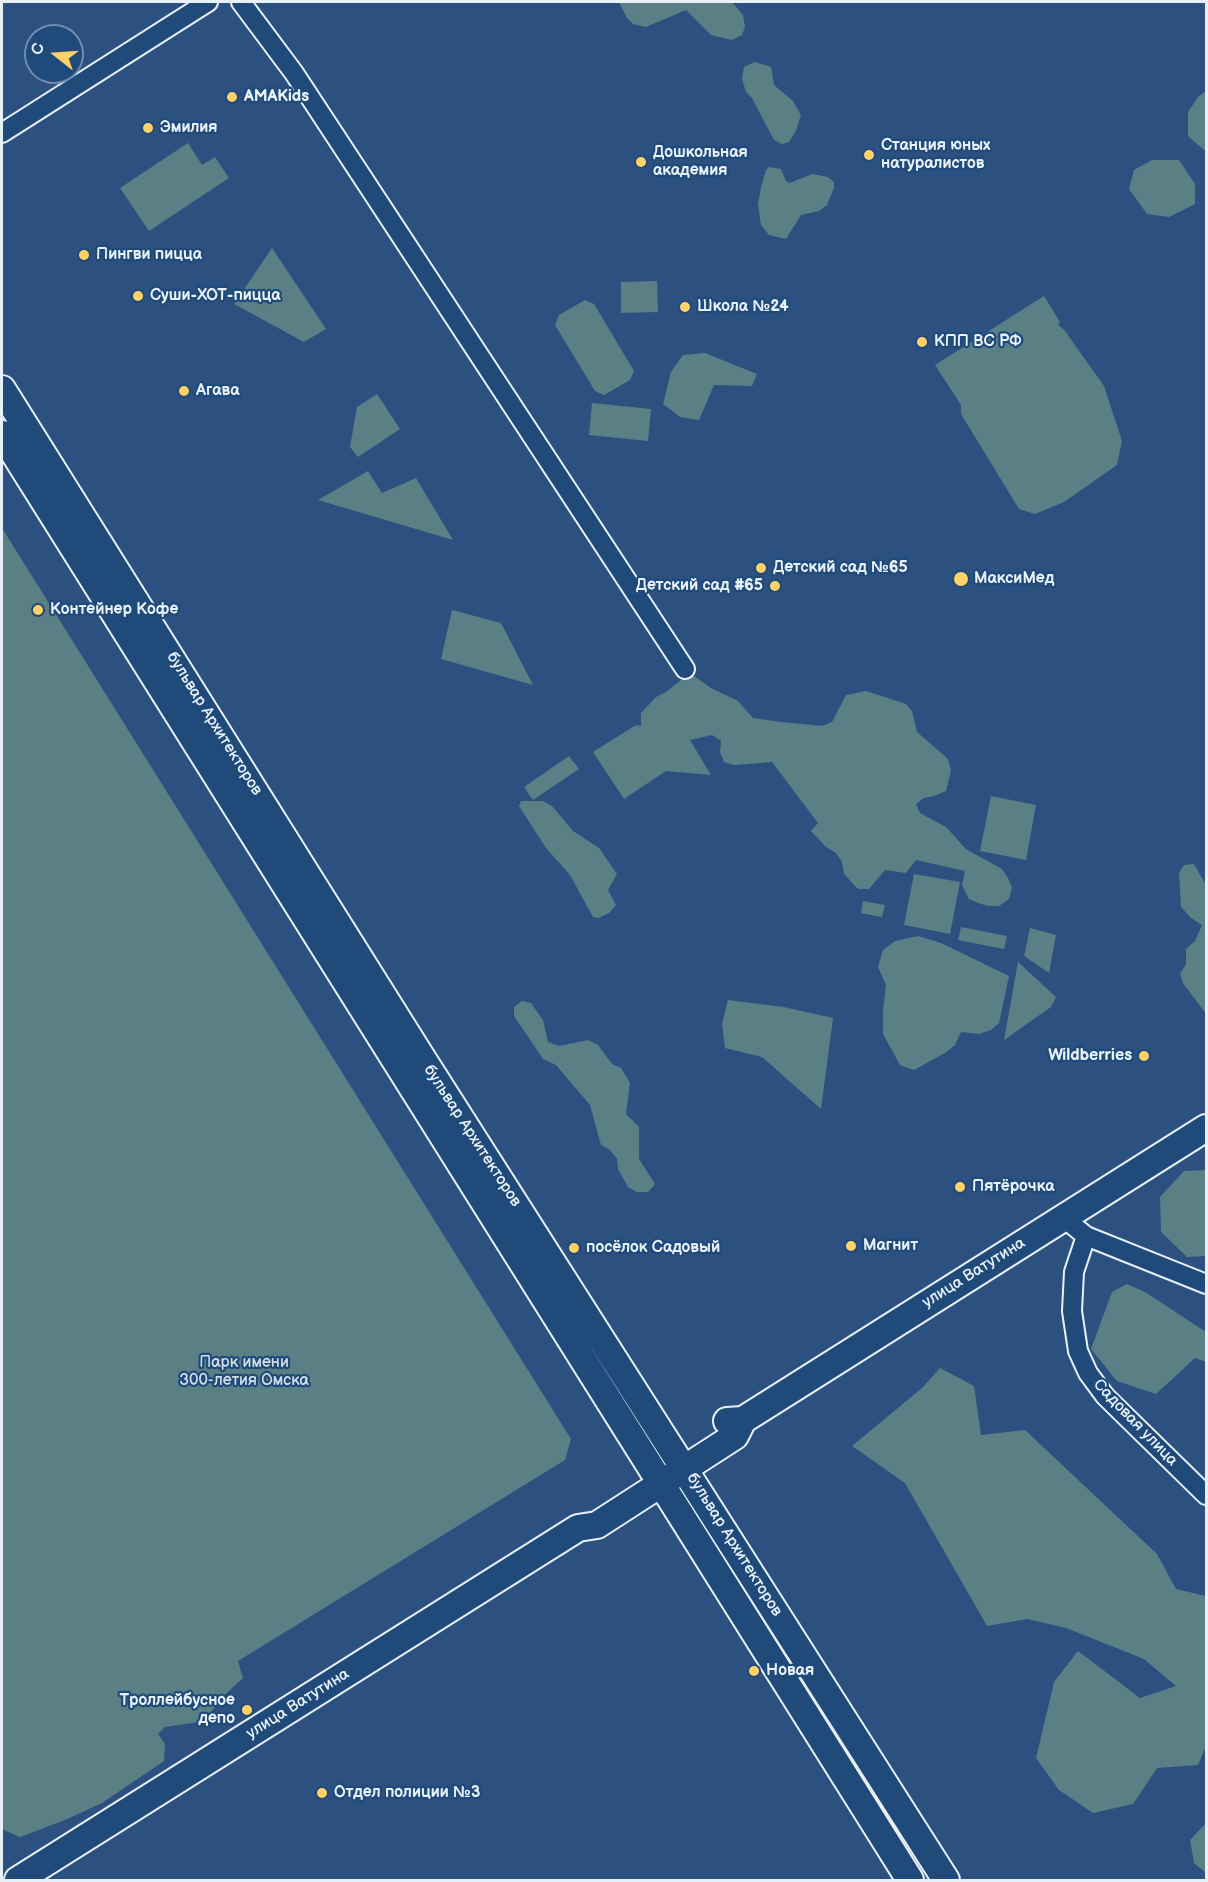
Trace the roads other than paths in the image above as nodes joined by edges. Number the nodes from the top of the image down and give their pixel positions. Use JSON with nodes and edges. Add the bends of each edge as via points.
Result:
{"nodes":[{"id":1,"x":208,"y":2,"type":"edge"},
{"id":2,"x":241,"y":2,"type":"edge"},
{"id":3,"x":2,"y":133,"type":"edge"},
{"id":4,"x":2,"y":388,"type":"edge"},
{"id":5,"x":2,"y":434,"type":"edge"},
{"id":6,"x":685,"y":669,"type":"dead end"},
{"id":7,"x":1206,"y":1128,"type":"edge"},
{"id":8,"x":1064,"y":1218,"type":"junction"},
{"id":9,"x":1086,"y":1236,"type":"junction"},
{"id":10,"x":1206,"y":1284,"type":"edge"},
{"id":11,"x":680,"y":1461,"type":"junction"},
{"id":12,"x":656,"y":1477,"type":"junction"},
{"id":13,"x":1206,"y":1495,"type":"edge"},
{"id":14,"x":18,"y":1881,"type":"edge"},
{"id":15,"x":910,"y":1881,"type":"edge"},
{"id":16,"x":946,"y":1881,"type":"edge"}],
"edges":[{"from":1,"to":3,"type":"street"},
{"from":2,"to":6,"type":"street","via":[[294,73]]},
{"from":4,"to":11,"type":"main road","name":"бульвар Архитекторов"},
{"from":5,"to":12,"type":"main road","name":"бульвар Архитекторов"},
{"from":7,"to":8,"type":"main road","name":"улица Ватутина"},
{"from":8,"to":9,"type":"street"},
{"from":8,"to":11,"type":"main road","name":"улица Ватутина","via":[[743,1420],[735,1436]]},
{"from":9,"to":10,"type":"street"},
{"from":9,"to":13,"type":"street","name":"Садовая улица","via":[[1074,1272],[1072,1311],[1078,1351],[1088,1373],[1105,1396]]},
{"from":11,"to":12,"type":"main road","name":"улица Ватутина"},
{"from":11,"to":16,"type":"main road","name":"бульвар Архитекторов"},
{"from":12,"to":14,"type":"main road","name":"улица Ватутина","via":[[597,1525],[578,1528]]},
{"from":12,"to":15,"type":"main road","name":"бульвар Архитекторов"}]}
